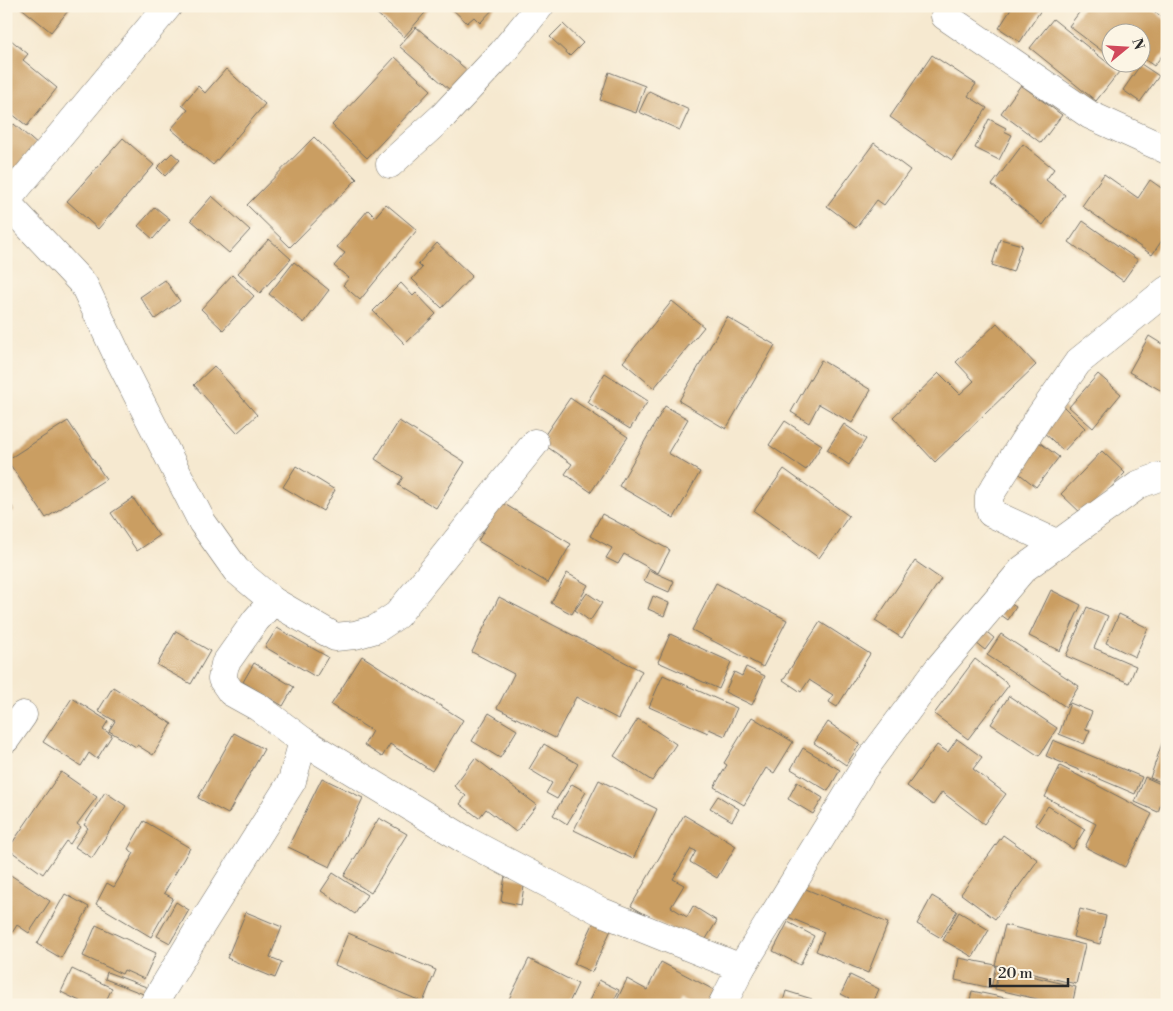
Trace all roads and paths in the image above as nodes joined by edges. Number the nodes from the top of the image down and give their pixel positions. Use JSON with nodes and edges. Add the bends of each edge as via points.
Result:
{"nodes":[{"id":1,"x":168,"y":6,"type":"edge"},
{"id":2,"x":540,"y":6,"type":"edge"},
{"id":3,"x":944,"y":16,"type":"dead end"},
{"id":4,"x":1167,"y":150,"type":"edge"},
{"id":5,"x":390,"y":164,"type":"dead end"},
{"id":6,"x":6,"y":201,"type":"edge"},
{"id":7,"x":1167,"y":290,"type":"edge"},
{"id":8,"x":535,"y":443,"type":"dead end"},
{"id":9,"x":1167,"y":477,"type":"edge"},
{"id":10,"x":1058,"y":544,"type":"junction"},
{"id":11,"x":274,"y":601,"type":"junction"},
{"id":12,"x":22,"y":715,"type":"dead end"},
{"id":13,"x":6,"y":739,"type":"edge"},
{"id":14,"x":303,"y":741,"type":"junction"},
{"id":15,"x":741,"y":968,"type":"junction"},
{"id":16,"x":153,"y":1005,"type":"edge"},
{"id":17,"x":722,"y":1005,"type":"edge"}],
"edges":[{"from":1,"to":6,"type":"street"},
{"from":2,"to":5,"type":"street","via":[[502,53],[443,116]]},
{"from":3,"to":4,"type":"street","via":[[1090,115]]},
{"from":6,"to":11,"type":"street","via":[[84,285],[202,522],[236,570]]},
{"from":7,"to":10,"type":"street","via":[[1078,362],[989,496],[991,512]]},
{"from":8,"to":11,"type":"street","via":[[397,615],[376,629],[334,636]]},
{"from":9,"to":10,"type":"street","via":[[1140,484]]},
{"from":10,"to":15,"type":"street","via":[[1023,569],[938,669],[864,768]]},
{"from":11,"to":14,"type":"street","via":[[256,620],[225,664],[222,679],[232,692]]},
{"from":12,"to":13,"type":"street"},
{"from":14,"to":15,"type":"street","via":[[467,841],[602,912]]},
{"from":14,"to":16,"type":"street","via":[[292,781]]},
{"from":15,"to":17,"type":"street"}]}
